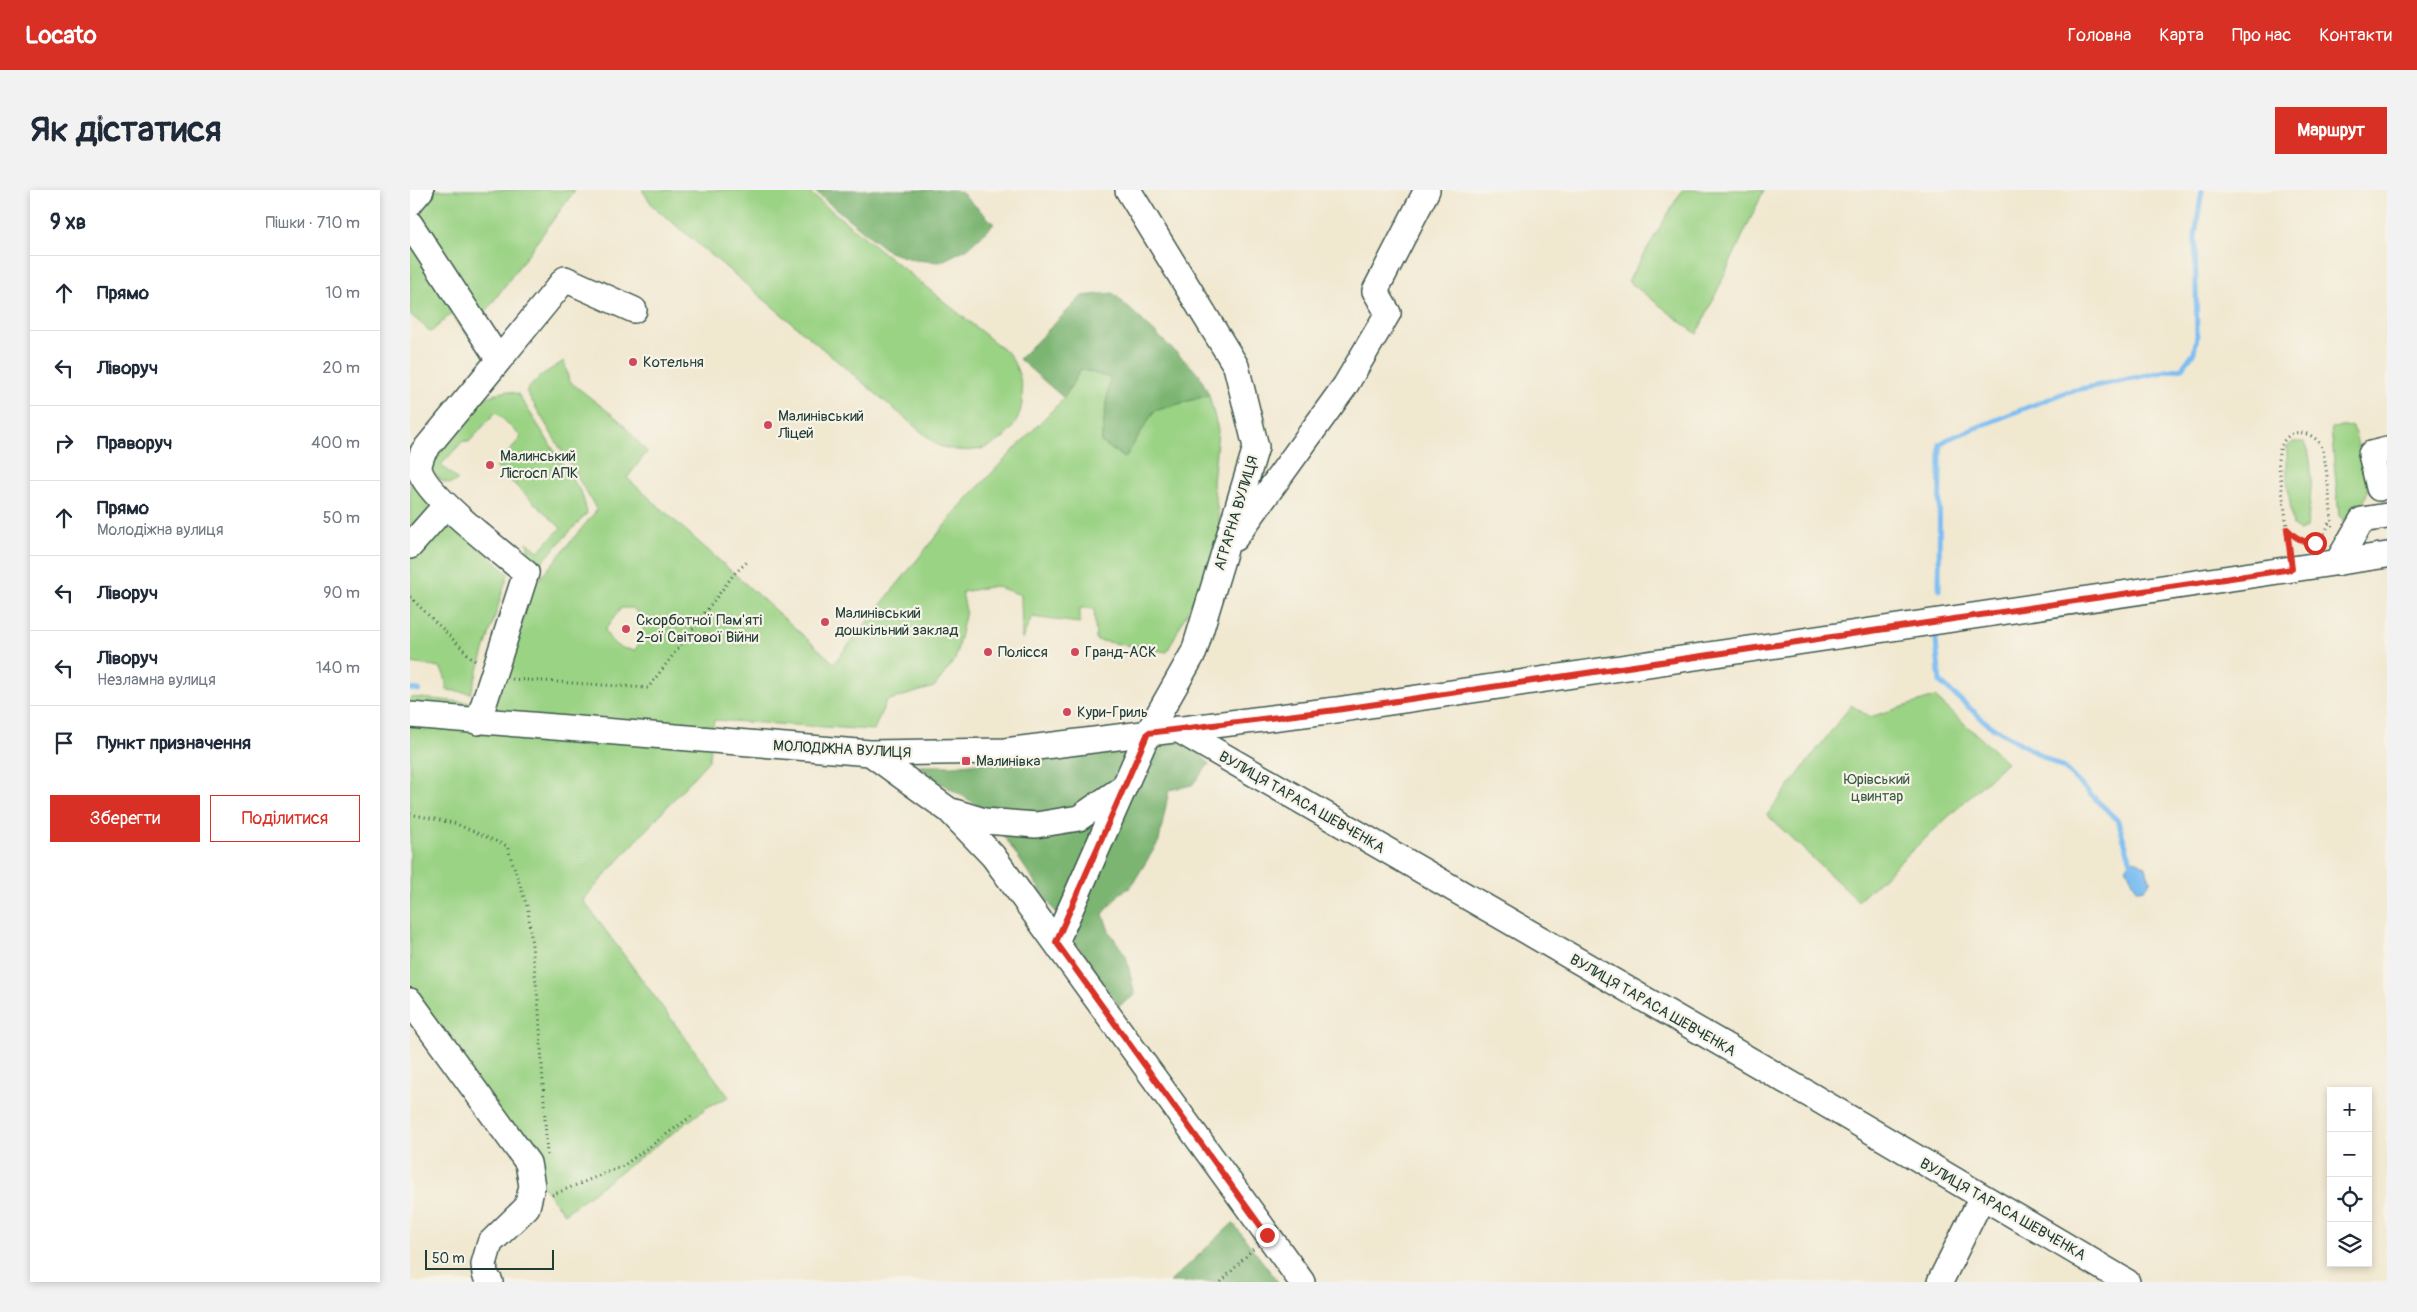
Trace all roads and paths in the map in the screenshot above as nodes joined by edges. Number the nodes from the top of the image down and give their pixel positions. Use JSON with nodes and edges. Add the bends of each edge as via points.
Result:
{"nodes":[{"id":1,"x":421,"y":190,"type":"edge"},
{"id":2,"x":1128,"y":190,"type":"edge"},
{"id":3,"x":1427,"y":190,"type":"edge"},
{"id":4,"x":410,"y":203,"type":"edge"},
{"id":5,"x":410,"y":224,"type":"edge"},
{"id":6,"x":634,"y":310,"type":"dead end"},
{"id":7,"x":499,"y":360,"type":"junction"},
{"id":8,"x":2387,"y":450,"type":"edge"},
{"id":9,"x":2383,"y":488,"type":"edge"},
{"id":10,"x":446,"y":505,"type":"junction"},
{"id":11,"x":2331,"y":516,"type":"junction"},
{"id":12,"x":2387,"y":516,"type":"edge"},
{"id":13,"x":2362,"y":520,"type":"junction"},
{"id":14,"x":2287,"y":529,"type":"junction"},
{"id":15,"x":410,"y":546,"type":"edge"},
{"id":16,"x":1224,"y":554,"type":"junction"},
{"id":17,"x":2387,"y":555,"type":"edge"},
{"id":18,"x":748,"y":561,"type":"dead end"},
{"id":19,"x":2337,"y":563,"type":"junction"},
{"id":20,"x":2292,"y":569,"type":"junction"},
{"id":21,"x":410,"y":597,"type":"edge"},
{"id":22,"x":492,"y":678,"type":"junction"},
{"id":23,"x":410,"y":715,"type":"edge"},
{"id":24,"x":478,"y":722,"type":"junction"},
{"id":25,"x":1177,"y":730,"type":"junction"},
{"id":26,"x":1148,"y":733,"type":"junction"},
{"id":27,"x":870,"y":753,"type":"junction"},
{"id":28,"x":1124,"y":787,"type":"junction"},
{"id":29,"x":950,"y":811,"type":"junction"},
{"id":30,"x":410,"y":814,"type":"edge"},
{"id":31,"x":1056,"y":942,"type":"junction"},
{"id":32,"x":410,"y":1001,"type":"edge"},
{"id":33,"x":693,"y":1114,"type":"dead end"},
{"id":34,"x":547,"y":1163,"type":"dead end"},
{"id":35,"x":1982,"y":1197,"type":"junction"},
{"id":36,"x":527,"y":1207,"type":"junction"},
{"id":37,"x":1267,"y":1235,"type":"junction"},
{"id":38,"x":487,"y":1278,"type":"edge"},
{"id":39,"x":1300,"y":1281,"type":"edge"},
{"id":40,"x":1221,"y":1282,"type":"edge"},
{"id":41,"x":1940,"y":1282,"type":"edge"},
{"id":42,"x":2127,"y":1282,"type":"edge"}],
"edges":[{"from":1,"to":4,"type":"street"},
{"from":2,"to":16,"type":"street","name":"АГРАРНА ВУЛИЦЯ","via":[[1236,366],[1256,447]]},
{"from":3,"to":16,"type":"street","via":[[1375,291],[1388,313],[1345,386]]},
{"from":5,"to":7,"type":"street"},
{"from":6,"to":7,"type":"street","via":[[565,279]]},
{"from":7,"to":10,"type":"street","via":[[423,452],[419,467],[426,485]]},
{"from":8,"to":9,"type":"street","via":[[2371,454]]},
{"from":9,"to":13,"type":"street"},
{"from":10,"to":15,"type":"street"},
{"from":10,"to":22,"type":"street","via":[[526,573]]},
{"from":11,"to":14,"type":"path","via":[[2324,536],[2315,543],[2306,543]]},
{"from":11,"to":14,"type":"path","via":[[2322,446],[2311,435],[2298,432],[2286,436],[2280,446],[2278,460]]},
{"from":11,"to":19,"type":"path"},
{"from":12,"to":13,"type":"street"},
{"from":13,"to":19,"type":"street"},
{"from":14,"to":20,"type":"path"},
{"from":16,"to":26,"type":"street","name":"АГРАРНА ВУЛИЦЯ","via":[[1194,652]]},
{"from":17,"to":19,"type":"street","name":"МОЛОДІЖНА ВУЛИЦЯ"},
{"from":18,"to":22,"type":"path","via":[[734,574],[648,688]]},
{"from":19,"to":20,"type":"street","name":"МОЛОДІЖНА ВУЛИЦЯ"},
{"from":20,"to":25,"type":"street","name":"МОЛОДІЖНА ВУЛИЦЯ"},
{"from":21,"to":22,"type":"path"},
{"from":22,"to":24,"type":"street"},
{"from":23,"to":24,"type":"street","name":"МОЛОДІЖНА ВУЛИЦЯ"},
{"from":24,"to":27,"type":"street","name":"МОЛОДІЖНА ВУЛИЦЯ"},
{"from":25,"to":26,"type":"street","name":"МОЛОДІЖНА ВУЛИЦЯ"},
{"from":25,"to":35,"type":"street","name":"ВУЛИЦЯ ТАРАСА ШЕВЧЕНКА"},
{"from":26,"to":27,"type":"street","name":"МОЛОДІЖНА ВУЛИЦЯ","via":[[1005,751]]},
{"from":26,"to":28,"type":"street","name":"АГРАРНА ВУЛИЦЯ"},
{"from":27,"to":29,"type":"street"},
{"from":28,"to":29,"type":"street","via":[[1079,818],[1036,825],[984,821]]},
{"from":28,"to":31,"type":"street","name":"АГРАРНА ВУЛИЦЯ"},
{"from":29,"to":31,"type":"street","via":[[993,856]]},
{"from":30,"to":34,"type":"path","via":[[454,823],[507,846],[528,909],[539,1010]]},
{"from":31,"to":37,"type":"street"},
{"from":32,"to":36,"type":"street","via":[[528,1163],[532,1186]]},
{"from":33,"to":36,"type":"path","via":[[623,1166]]},
{"from":35,"to":41,"type":"street"},
{"from":35,"to":42,"type":"street","name":"ВУЛИЦЯ ТАРАСА ШЕВЧЕНКА"},
{"from":36,"to":38,"type":"street","via":[[490,1243],[484,1264]]},
{"from":37,"to":39,"type":"street"},
{"from":37,"to":40,"type":"path"}]}
